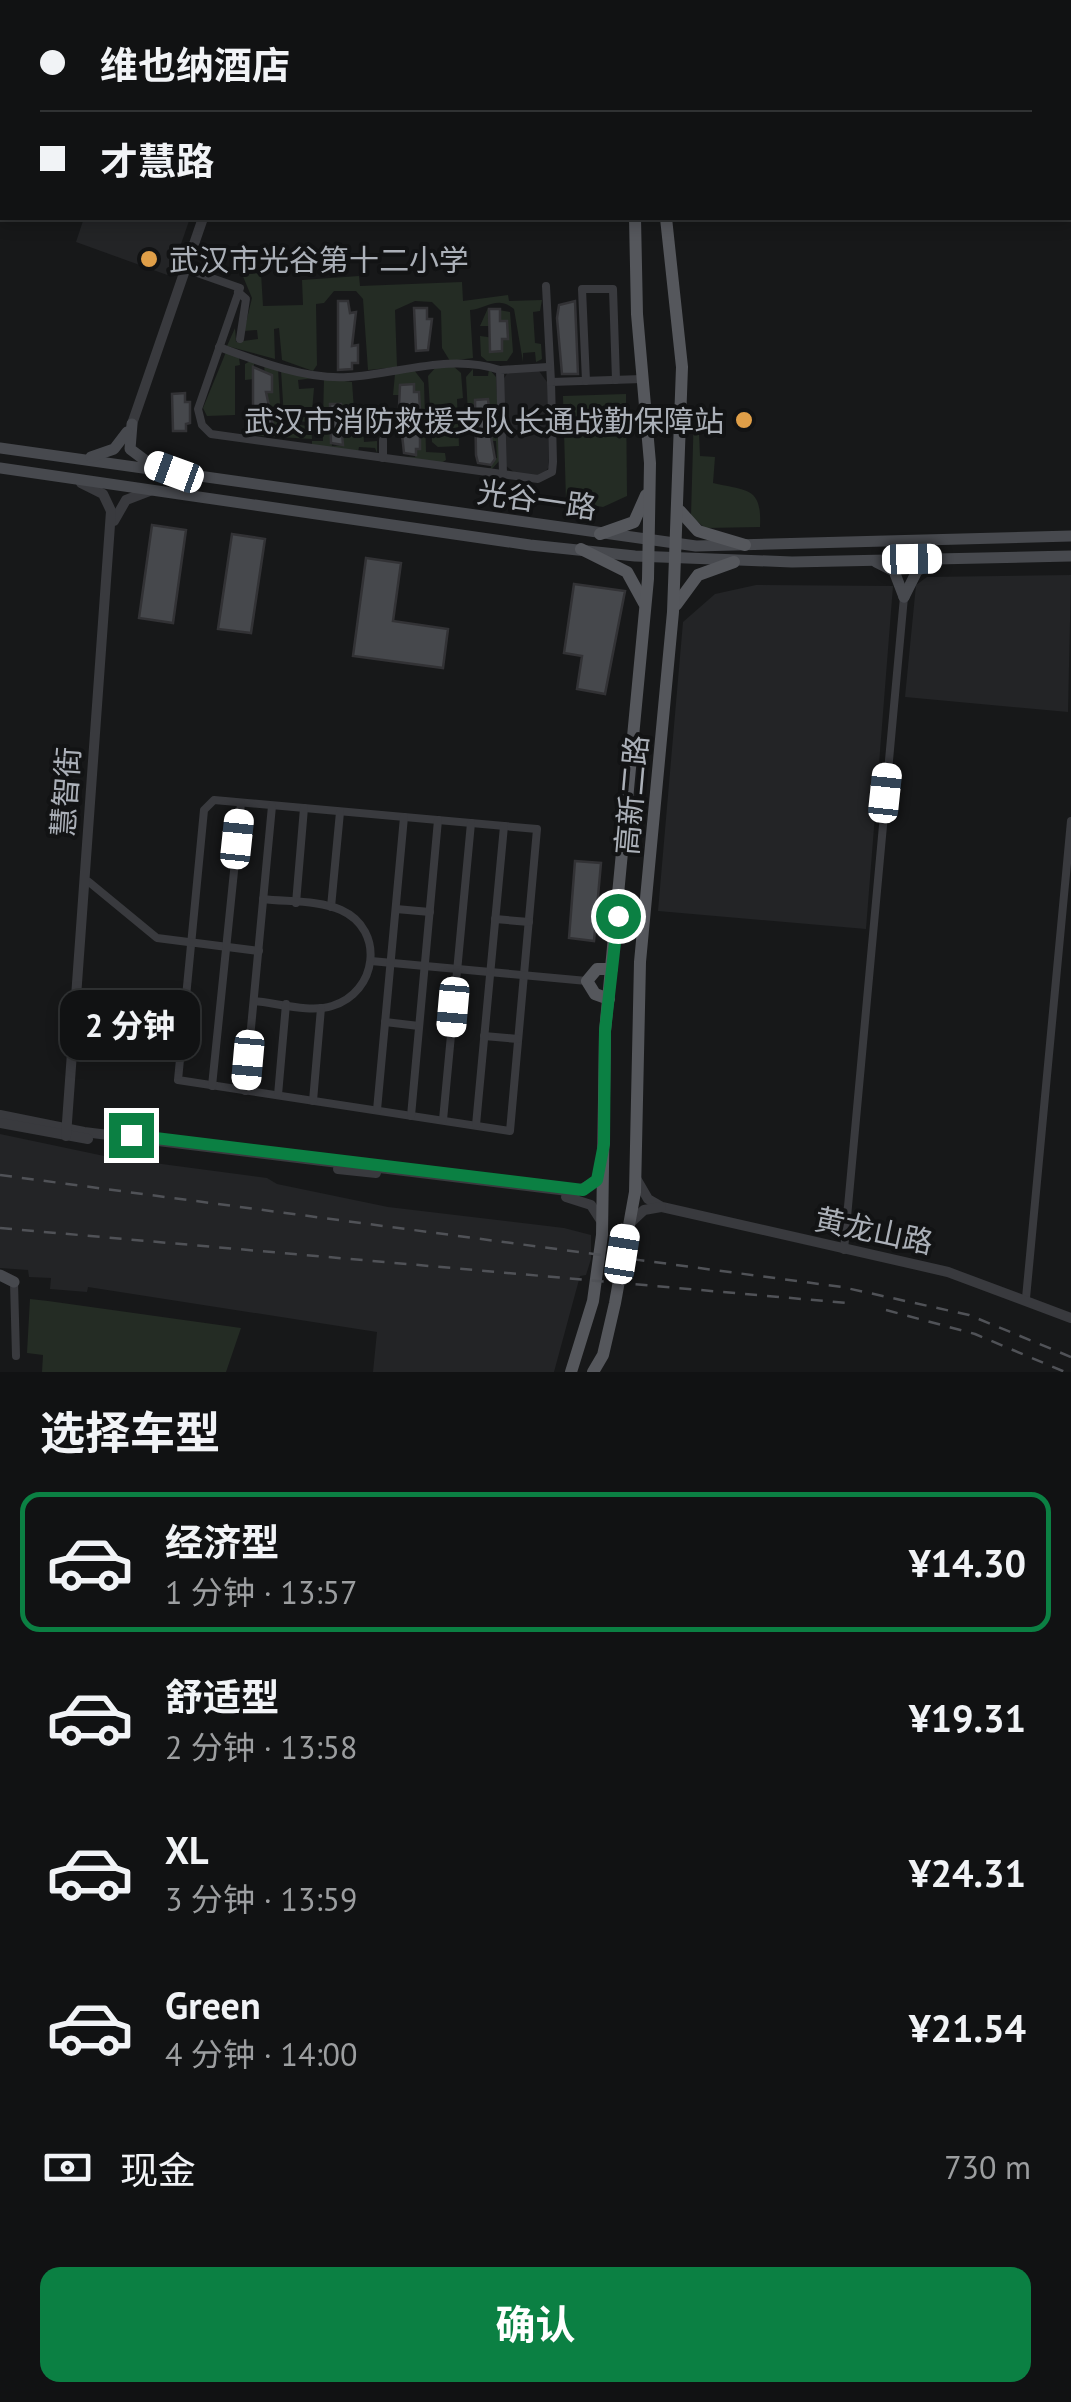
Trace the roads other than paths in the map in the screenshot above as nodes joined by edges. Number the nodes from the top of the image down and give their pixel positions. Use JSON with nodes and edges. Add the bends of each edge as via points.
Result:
{"nodes":[{"id":1,"x":202,"y":220,"type":"edge"},
{"id":2,"x":635,"y":220,"type":"edge"},
{"id":3,"x":666,"y":220,"type":"edge"},
{"id":4,"x":186,"y":269,"type":"junction"},
{"id":5,"x":546,"y":286,"type":"dead end"},
{"id":6,"x":613,"y":288,"type":"junction"},
{"id":7,"x":636,"y":288,"type":"junction"},
{"id":8,"x":238,"y":292,"type":"junction"},
{"id":9,"x":240,"y":339,"type":"dead end"},
{"id":10,"x":220,"y":346,"type":"junction"},
{"id":11,"x":548,"y":366,"type":"junction"},
{"id":12,"x":500,"y":370,"type":"junction"},
{"id":13,"x":642,"y":379,"type":"junction"},
{"id":14,"x":616,"y":380,"type":"junction"},
{"id":15,"x":586,"y":381,"type":"junction"},
{"id":16,"x":551,"y":382,"type":"junction"},
{"id":17,"x":132,"y":424,"type":"junction"},
{"id":18,"x":383,"y":440,"type":"dead end"},
{"id":19,"x":0,"y":448,"type":"edge"},
{"id":20,"x":384,"y":458,"type":"junction"},
{"id":21,"x":78,"y":459,"type":"junction"},
{"id":22,"x":650,"y":462,"type":"junction"},
{"id":23,"x":0,"y":468,"type":"edge"},
{"id":24,"x":174,"y":472,"type":"junction"},
{"id":25,"x":503,"y":474,"type":"junction"},
{"id":26,"x":66,"y":478,"type":"junction"},
{"id":27,"x":263,"y":485,"type":"junction"},
{"id":28,"x":153,"y":490,"type":"junction"},
{"id":29,"x":261,"y":505,"type":"junction"},
{"id":30,"x":678,"y":506,"type":"junction"},
{"id":31,"x":600,"y":534,"type":"junction"},
{"id":32,"x":1071,"y":536,"type":"edge"},
{"id":33,"x":650,"y":540,"type":"junction"},
{"id":34,"x":677,"y":543,"type":"junction"},
{"id":35,"x":745,"y":545,"type":"junction"},
{"id":36,"x":581,"y":549,"type":"junction"},
{"id":37,"x":649,"y":557,"type":"junction"},
{"id":38,"x":1069,"y":557,"type":"edge"},
{"id":39,"x":676,"y":559,"type":"junction"},
{"id":40,"x":940,"y":559,"type":"junction"},
{"id":41,"x":866,"y":560,"type":"junction"},
{"id":42,"x":734,"y":562,"type":"junction"},
{"id":43,"x":904,"y":598,"type":"junction"},
{"id":44,"x":645,"y":610,"type":"junction"},
{"id":45,"x":673,"y":612,"type":"junction"},
{"id":46,"x":241,"y":803,"type":"junction"},
{"id":47,"x":272,"y":806,"type":"junction"},
{"id":48,"x":304,"y":808,"type":"junction"},
{"id":49,"x":340,"y":812,"type":"junction"},
{"id":50,"x":404,"y":818,"type":"junction"},
{"id":51,"x":438,"y":820,"type":"junction"},
{"id":52,"x":1071,"y":821,"type":"edge"},
{"id":53,"x":471,"y":824,"type":"junction"},
{"id":54,"x":504,"y":826,"type":"junction"},
{"id":55,"x":89,"y":882,"type":"junction"},
{"id":56,"x":264,"y":899,"type":"junction"},
{"id":57,"x":296,"y":903,"type":"junction"},
{"id":58,"x":332,"y":907,"type":"junction"},
{"id":59,"x":396,"y":909,"type":"junction"},
{"id":60,"x":430,"y":912,"type":"junction"},
{"id":61,"x":495,"y":919,"type":"junction"},
{"id":62,"x":529,"y":922,"type":"junction"},
{"id":63,"x":191,"y":944,"type":"junction"},
{"id":64,"x":226,"y":948,"type":"junction"},
{"id":65,"x":258,"y":951,"type":"junction"},
{"id":66,"x":371,"y":961,"type":"junction"},
{"id":67,"x":390,"y":963,"type":"junction"},
{"id":68,"x":424,"y":966,"type":"junction"},
{"id":69,"x":457,"y":969,"type":"junction"},
{"id":70,"x":612,"y":970,"type":"junction"},
{"id":71,"x":490,"y":972,"type":"junction"},
{"id":72,"x":524,"y":975,"type":"junction"},
{"id":73,"x":587,"y":981,"type":"junction"},
{"id":74,"x":609,"y":999,"type":"junction"},
{"id":75,"x":254,"y":1000,"type":"junction"},
{"id":76,"x":286,"y":1004,"type":"junction"},
{"id":77,"x":321,"y":1008,"type":"junction"},
{"id":78,"x":385,"y":1022,"type":"junction"},
{"id":79,"x":419,"y":1026,"type":"junction"},
{"id":80,"x":484,"y":1036,"type":"junction"},
{"id":81,"x":518,"y":1039,"type":"junction"},
{"id":82,"x":212,"y":1086,"type":"junction"},
{"id":83,"x":246,"y":1090,"type":"junction"},
{"id":84,"x":278,"y":1096,"type":"junction"},
{"id":85,"x":313,"y":1101,"type":"junction"},
{"id":86,"x":376,"y":1110,"type":"junction"},
{"id":87,"x":0,"y":1115,"type":"edge"},
{"id":88,"x":411,"y":1116,"type":"junction"},
{"id":89,"x":442,"y":1120,"type":"junction"},
{"id":90,"x":0,"y":1123,"type":"edge"},
{"id":91,"x":476,"y":1126,"type":"junction"},
{"id":92,"x":69,"y":1133,"type":"junction"},
{"id":93,"x":604,"y":1144,"type":"junction"},
{"id":94,"x":635,"y":1172,"type":"junction"},
{"id":95,"x":662,"y":1206,"type":"junction"},
{"id":96,"x":626,"y":1230,"type":"junction"},
{"id":97,"x":602,"y":1235,"type":"junction"},
{"id":98,"x":844,"y":1251,"type":"junction"},
{"id":99,"x":0,"y":1278,"type":"edge"},
{"id":100,"x":14,"y":1282,"type":"joint"},
{"id":101,"x":1026,"y":1298,"type":"junction"},
{"id":102,"x":1071,"y":1318,"type":"edge"},
{"id":103,"x":16,"y":1356,"type":"dead end"},
{"id":104,"x":571,"y":1372,"type":"edge"},
{"id":105,"x":594,"y":1372,"type":"edge"}],
"edges":[{"from":1,"to":4,"type":"street"},
{"from":2,"to":7,"type":"main road","name":"高新二路"},
{"from":3,"to":30,"type":"main road","name":"高新二路","via":[[682,367]]},
{"from":4,"to":8,"type":"street"},
{"from":4,"to":17,"type":"street"},
{"from":5,"to":11,"type":"street"},
{"from":6,"to":7,"type":"street"},
{"from":6,"to":14,"type":"street"},
{"from":6,"to":15,"type":"street","via":[[582,289]]},
{"from":7,"to":13,"type":"main road","name":"高新二路"},
{"from":8,"to":9,"type":"street","via":[[246,299]]},
{"from":8,"to":10,"type":"street"},
{"from":10,"to":12,"type":"street","via":[[318,376],[440,363]]},
{"from":10,"to":20,"type":"street","via":[[198,409],[206,430]]},
{"from":11,"to":12,"type":"street"},
{"from":11,"to":16,"type":"street"},
{"from":12,"to":25,"type":"street"},
{"from":13,"to":14,"type":"street"},
{"from":13,"to":22,"type":"main road","name":"高新二路"},
{"from":14,"to":15,"type":"street"},
{"from":15,"to":16,"type":"street"},
{"from":16,"to":25,"type":"street","via":[[552,472],[538,479]]},
{"from":17,"to":21,"type":"main road","via":[[119,446]]},
{"from":17,"to":24,"type":"main road","via":[[129,442],[136,456]]},
{"from":18,"to":20,"type":"street"},
{"from":19,"to":21,"type":"main road","name":"光谷一路"},
{"from":20,"to":25,"type":"street"},
{"from":21,"to":24,"type":"main road","name":"光谷一路"},
{"from":22,"to":31,"type":"main road","via":[[638,518]]},
{"from":22,"to":33,"type":"main road","name":"高新二路"},
{"from":23,"to":26,"type":"main road","name":"光谷一路"},
{"from":24,"to":27,"type":"main road","name":"光谷一路"},
{"from":26,"to":28,"type":"main road","name":"光谷一路"},
{"from":26,"to":92,"type":"street","name":"慧智街","via":[[97,490],[111,511]]},
{"from":27,"to":29,"type":"main road","via":[[291,500]]},
{"from":27,"to":31,"type":"main road","name":"光谷一路"},
{"from":28,"to":29,"type":"main road","name":"光谷一路"},
{"from":28,"to":55,"type":"street","name":"慧智街","via":[[126,500],[114,521]]},
{"from":29,"to":36,"type":"main road","name":"光谷一路"},
{"from":30,"to":34,"type":"main road","name":"高新二路"},
{"from":30,"to":35,"type":"main road","via":[[694,529]]},
{"from":31,"to":33,"type":"main road","name":"光谷一路"},
{"from":32,"to":35,"type":"main road","name":"光谷一路"},
{"from":33,"to":34,"type":"main road","name":"光谷一路"},
{"from":33,"to":37,"type":"main road","name":"高新二路"},
{"from":34,"to":35,"type":"main road","name":"光谷一路"},
{"from":34,"to":39,"type":"main road","name":"高新二路"},
{"from":36,"to":37,"type":"main road","name":"光谷一路"},
{"from":36,"to":44,"type":"main road","via":[[627,572]]},
{"from":37,"to":39,"type":"main road","name":"光谷一路"},
{"from":37,"to":44,"type":"main road","name":"高新二路"},
{"from":38,"to":40,"type":"main road","name":"光谷一路"},
{"from":39,"to":42,"type":"main road","name":"光谷一路"},
{"from":39,"to":45,"type":"main road","name":"高新二路"},
{"from":40,"to":41,"type":"main road","name":"光谷一路"},
{"from":40,"to":43,"type":"main road","via":[[917,571]]},
{"from":41,"to":42,"type":"main road","name":"光谷一路"},
{"from":41,"to":43,"type":"main road","via":[[894,571]]},
{"from":42,"to":45,"type":"main road","via":[[690,582]]},
{"from":43,"to":98,"type":"street"},
{"from":44,"to":70,"type":"main road","name":"高新二路"},
{"from":45,"to":94,"type":"main road","name":"高新二路","via":[[640,962]]},
{"from":46,"to":47,"type":"street"},
{"from":46,"to":63,"type":"street","via":[[214,800],[204,810]]},
{"from":46,"to":64,"type":"street"},
{"from":47,"to":48,"type":"street"},
{"from":47,"to":56,"type":"street"},
{"from":48,"to":49,"type":"street"},
{"from":48,"to":57,"type":"street"},
{"from":49,"to":50,"type":"street"},
{"from":49,"to":58,"type":"street"},
{"from":50,"to":51,"type":"street"},
{"from":50,"to":59,"type":"street"},
{"from":51,"to":53,"type":"street"},
{"from":51,"to":60,"type":"street"},
{"from":52,"to":101,"type":"street"},
{"from":53,"to":54,"type":"street"},
{"from":53,"to":69,"type":"street"},
{"from":54,"to":61,"type":"street"},
{"from":54,"to":62,"type":"street","via":[[537,829]]},
{"from":55,"to":63,"type":"street","via":[[150,934]]},
{"from":55,"to":92,"type":"street","name":"慧智街"},
{"from":56,"to":57,"type":"street"},
{"from":56,"to":65,"type":"street"},
{"from":57,"to":58,"type":"street"},
{"from":58,"to":66,"type":"street","via":[[362,928]]},
{"from":59,"to":60,"type":"street"},
{"from":59,"to":67,"type":"street"},
{"from":60,"to":68,"type":"street"},
{"from":61,"to":62,"type":"street"},
{"from":61,"to":71,"type":"street"},
{"from":62,"to":72,"type":"street"},
{"from":63,"to":64,"type":"street"},
{"from":63,"to":82,"type":"street","via":[[178,1080]]},
{"from":64,"to":65,"type":"street"},
{"from":64,"to":82,"type":"street"},
{"from":65,"to":75,"type":"street"},
{"from":66,"to":67,"type":"street"},
{"from":66,"to":77,"type":"street","via":[[354,994]]},
{"from":67,"to":68,"type":"street"},
{"from":67,"to":78,"type":"street"},
{"from":68,"to":69,"type":"street"},
{"from":68,"to":79,"type":"street"},
{"from":69,"to":71,"type":"street"},
{"from":69,"to":89,"type":"street"},
{"from":70,"to":73,"type":"main road","via":[[597,969]]},
{"from":70,"to":74,"type":"main road","name":"高新二路"},
{"from":71,"to":72,"type":"street"},
{"from":71,"to":80,"type":"street"},
{"from":72,"to":73,"type":"street"},
{"from":72,"to":81,"type":"street"},
{"from":73,"to":74,"type":"main road"},
{"from":74,"to":93,"type":"main road","name":"高新二路"},
{"from":75,"to":76,"type":"street"},
{"from":75,"to":83,"type":"street"},
{"from":76,"to":77,"type":"street"},
{"from":76,"to":84,"type":"street"},
{"from":77,"to":85,"type":"street"},
{"from":78,"to":79,"type":"street"},
{"from":78,"to":86,"type":"street"},
{"from":79,"to":88,"type":"street"},
{"from":80,"to":81,"type":"street"},
{"from":80,"to":91,"type":"street"},
{"from":81,"to":91,"type":"street","via":[[510,1130]]},
{"from":82,"to":83,"type":"street"},
{"from":83,"to":84,"type":"street"},
{"from":84,"to":85,"type":"street"},
{"from":85,"to":86,"type":"street"},
{"from":86,"to":88,"type":"street"},
{"from":87,"to":92,"type":"street"},
{"from":88,"to":89,"type":"street"},
{"from":89,"to":91,"type":"street"},
{"from":90,"to":92,"type":"street"},
{"from":92,"to":93,"type":"street","via":[[576,1192],[597,1180]]},
{"from":92,"to":97,"type":"street","via":[[574,1198],[596,1210]]},
{"from":93,"to":97,"type":"main road","name":"高新二路"},
{"from":94,"to":95,"type":"street","via":[[640,1190]]},
{"from":94,"to":96,"type":"main road","name":"高新二路"},
{"from":95,"to":96,"type":"street","via":[[644,1210]]},
{"from":95,"to":98,"type":"street","name":"黄龙山路"},
{"from":96,"to":105,"type":"main road","name":"高新二路"},
{"from":97,"to":104,"type":"main road","name":"高新二路","via":[[593,1301]]},
{"from":98,"to":101,"type":"street","name":"黄龙山路","via":[[924,1265]]},
{"from":99,"to":100,"type":"main road"},
{"from":100,"to":103,"type":"street"},
{"from":101,"to":102,"type":"street","name":"黄龙山路"}]}
